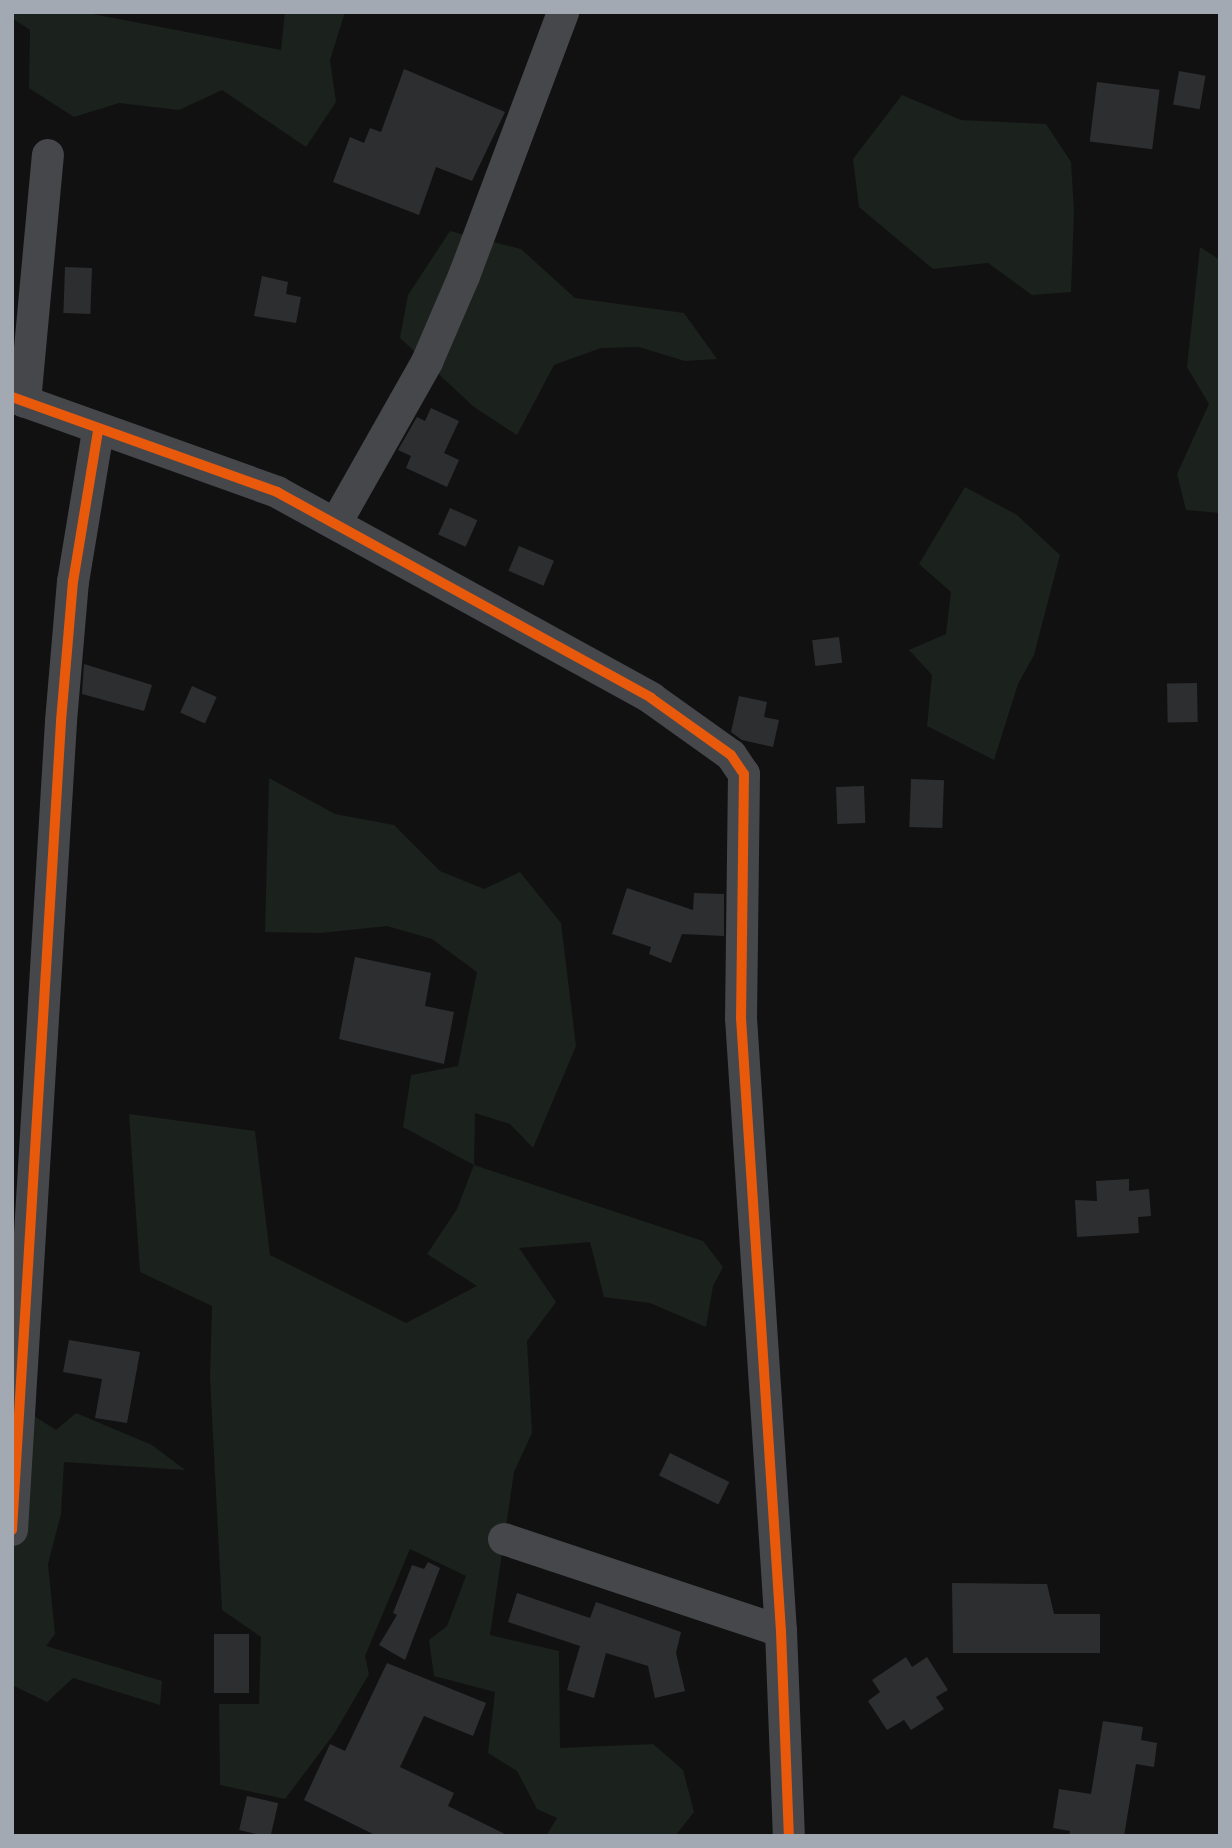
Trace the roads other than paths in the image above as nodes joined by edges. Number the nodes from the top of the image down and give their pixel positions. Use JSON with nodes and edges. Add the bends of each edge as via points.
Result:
{"nodes":[{"id":1,"x":563,"y":12,"type":"edge"},
{"id":2,"x":48,"y":155,"type":"dead end"},
{"id":3,"x":19,"y":399,"type":"edge"},
{"id":4,"x":99,"y":430,"type":"junction"},
{"id":5,"x":336,"y":523,"type":"junction"},
{"id":6,"x":12,"y":1530,"type":"edge"},
{"id":7,"x":504,"y":1539,"type":"dead end"},
{"id":8,"x":781,"y":1631,"type":"junction"},
{"id":9,"x":789,"y":1836,"type":"edge"}],
"edges":[{"from":1,"to":5,"type":"street","via":[[469,264],[427,362]]},
{"from":2,"to":3,"type":"street"},
{"from":3,"to":4,"type":"street"},
{"from":4,"to":5,"type":"street","via":[[277,492]]},
{"from":4,"to":6,"type":"street","via":[[73,582],[61,720]]},
{"from":5,"to":8,"type":"street","via":[[651,698],[731,755],[744,774],[741,1018]]},
{"from":7,"to":8,"type":"street"},
{"from":8,"to":9,"type":"street"}]}
